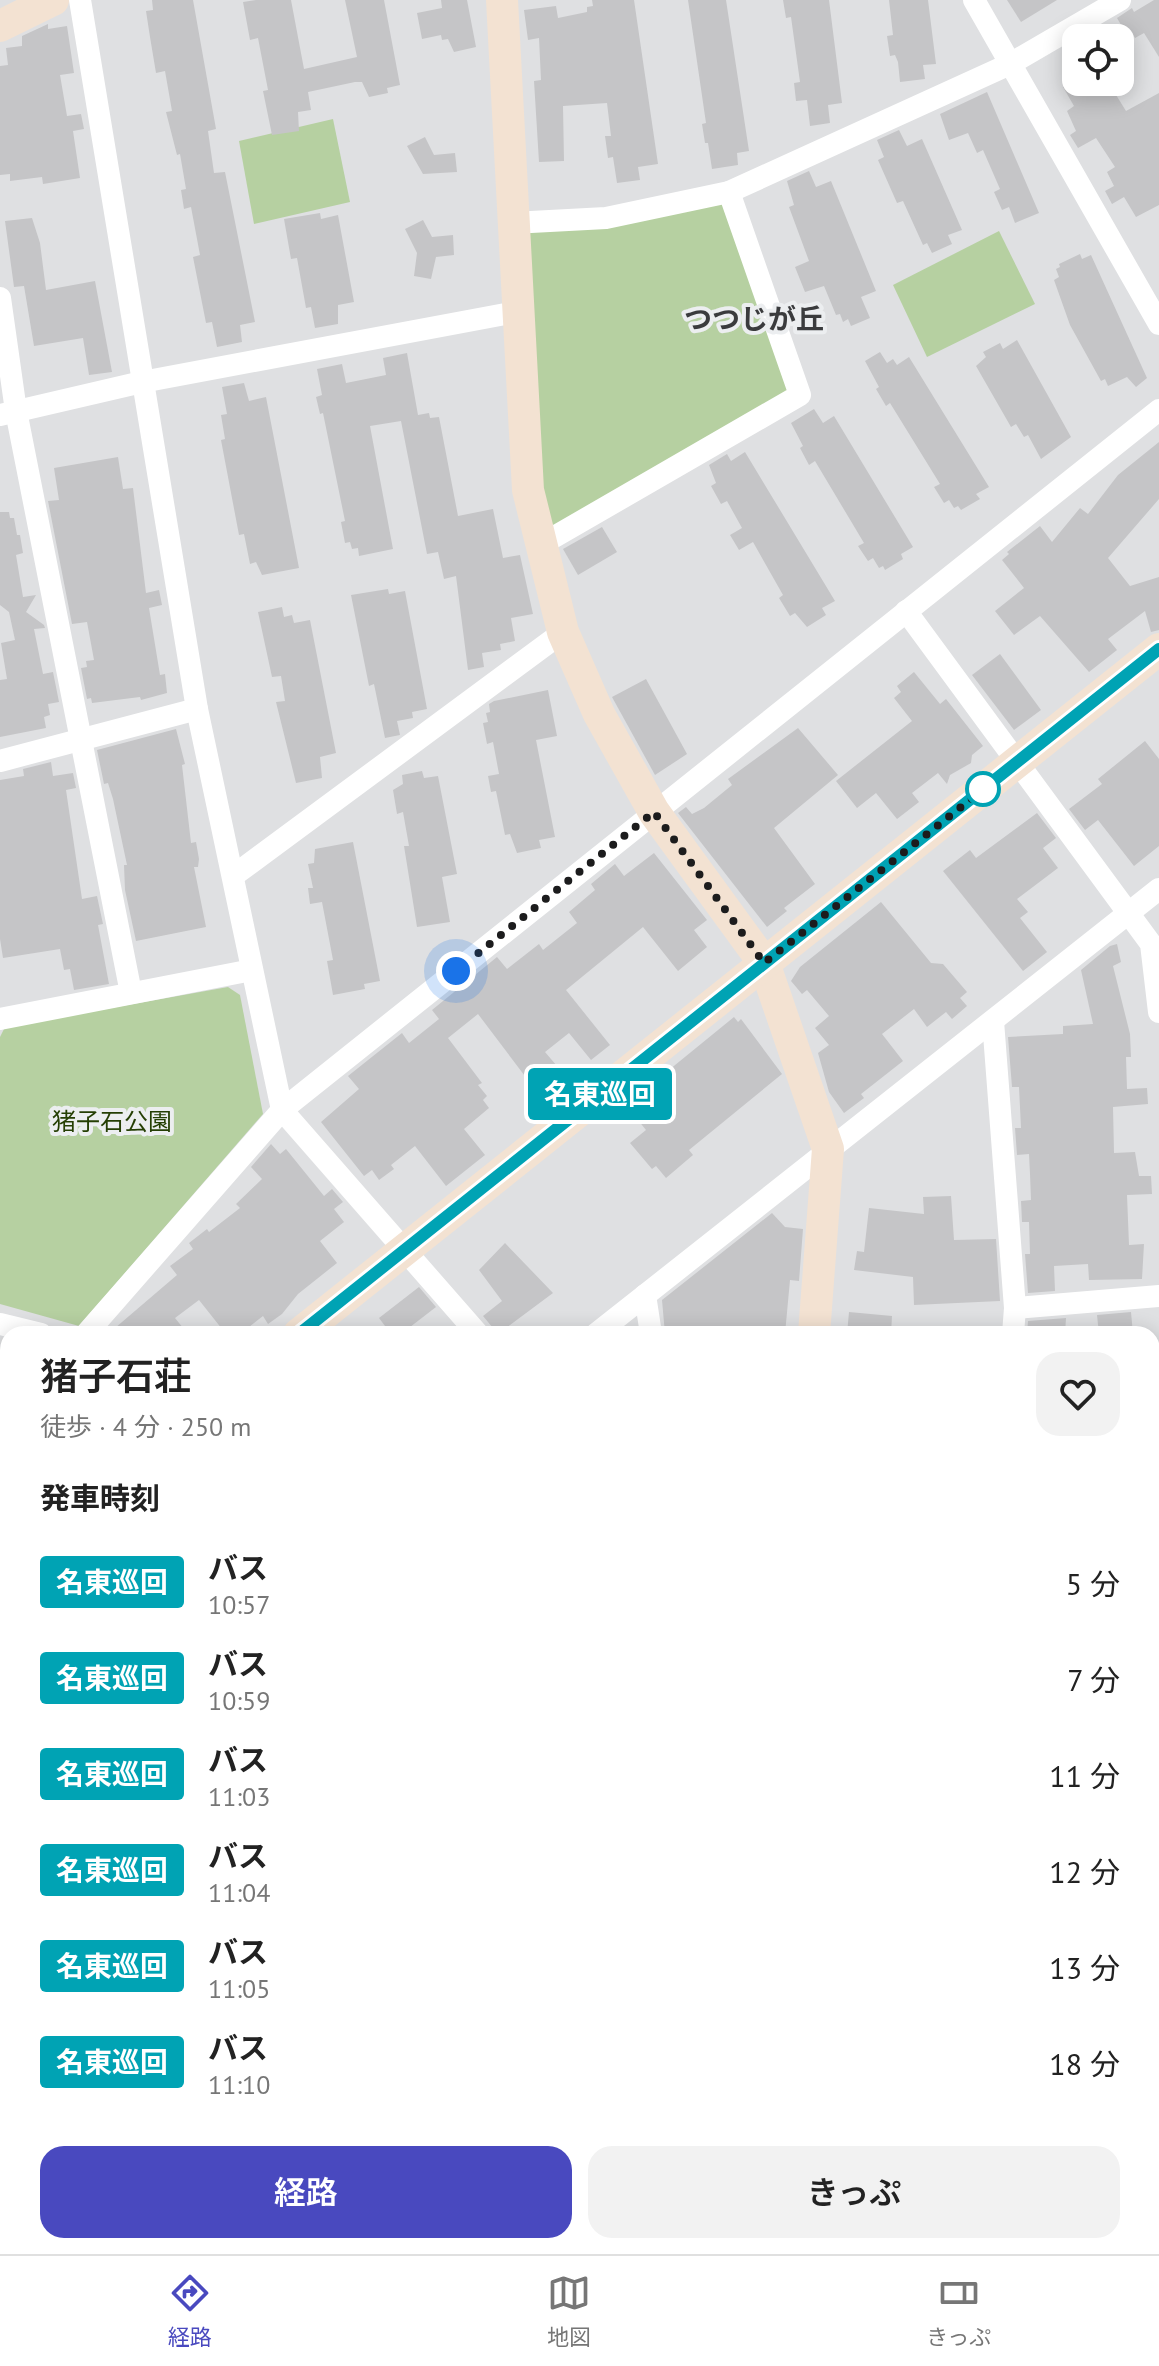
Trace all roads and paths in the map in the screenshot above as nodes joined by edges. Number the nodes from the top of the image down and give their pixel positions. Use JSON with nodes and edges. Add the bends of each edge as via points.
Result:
{"nodes":[{"id":1,"x":53,"y":0,"type":"edge"},
{"id":2,"x":80,"y":0,"type":"edge"},
{"id":3,"x":502,"y":0,"type":"edge"},
{"id":4,"x":974,"y":0,"type":"edge"},
{"id":5,"x":1120,"y":0,"type":"edge"},
{"id":6,"x":0,"y":26,"type":"edge"},
{"id":7,"x":1010,"y":64,"type":"junction"},
{"id":8,"x":729,"y":192,"type":"junction"},
{"id":9,"x":512,"y":223,"type":"junction"},
{"id":10,"x":0,"y":298,"type":"edge"},
{"id":11,"x":516,"y":312,"type":"junction"},
{"id":12,"x":1159,"y":324,"type":"edge"},
{"id":13,"x":142,"y":382,"type":"junction"},
{"id":14,"x":1159,"y":410,"type":"edge"},
{"id":15,"x":8,"y":413,"type":"edge"},
{"id":16,"x":542,"y":544,"type":"junction"},
{"id":17,"x":906,"y":611,"type":"junction"},
{"id":18,"x":563,"y":632,"type":"junction"},
{"id":19,"x":1159,"y":649,"type":"edge"},
{"id":20,"x":197,"y":709,"type":"junction"},
{"id":21,"x":79,"y":741,"type":"junction"},
{"id":22,"x":0,"y":761,"type":"edge"},
{"id":23,"x":1017,"y":762,"type":"junction"},
{"id":24,"x":654,"y":812,"type":"junction"},
{"id":25,"x":233,"y":876,"type":"junction"},
{"id":26,"x":1159,"y":889,"type":"edge"},
{"id":27,"x":1128,"y":915,"type":"junction"},
{"id":28,"x":1155,"y":945,"type":"edge"},
{"id":29,"x":764,"y":963,"type":"junction"},
{"id":30,"x":252,"y":970,"type":"junction"},
{"id":31,"x":131,"y":993,"type":"junction"},
{"id":32,"x":1159,"y":1012,"type":"edge"},
{"id":33,"x":0,"y":1019,"type":"edge"},
{"id":34,"x":993,"y":1021,"type":"junction"},
{"id":35,"x":282,"y":1110,"type":"junction"},
{"id":36,"x":828,"y":1149,"type":"junction"},
{"id":37,"x":405,"y":1250,"type":"junction"},
{"id":38,"x":645,"y":1295,"type":"junction"},
{"id":39,"x":1159,"y":1296,"type":"edge"},
{"id":40,"x":1015,"y":1308,"type":"junction"},
{"id":41,"x":95,"y":1326,"type":"edge"},
{"id":42,"x":309,"y":1326,"type":"edge"},
{"id":43,"x":471,"y":1326,"type":"edge"},
{"id":44,"x":606,"y":1326,"type":"edge"},
{"id":45,"x":650,"y":1326,"type":"edge"},
{"id":46,"x":815,"y":1326,"type":"edge"},
{"id":47,"x":1014,"y":1326,"type":"edge"}],
"edges":[{"from":1,"to":6,"type":"street"},
{"from":2,"to":13,"type":"street"},
{"from":3,"to":9,"type":"street"},
{"from":4,"to":7,"type":"street"},
{"from":5,"to":7,"type":"street"},
{"from":7,"to":8,"type":"street"},
{"from":7,"to":12,"type":"street"},
{"from":8,"to":9,"type":"street","via":[[606,218]]},
{"from":8,"to":16,"type":"street","via":[[800,395]]},
{"from":9,"to":11,"type":"street"},
{"from":10,"to":15,"type":"street"},
{"from":11,"to":13,"type":"street"},
{"from":11,"to":16,"type":"street","via":[[528,490]]},
{"from":13,"to":15,"type":"street"},
{"from":13,"to":20,"type":"street"},
{"from":14,"to":17,"type":"street"},
{"from":15,"to":21,"type":"street"},
{"from":16,"to":18,"type":"street"},
{"from":17,"to":23,"type":"street"},
{"from":17,"to":24,"type":"street"},
{"from":18,"to":24,"type":"street","via":[[599,714]]},
{"from":18,"to":25,"type":"street"},
{"from":19,"to":23,"type":"street"},
{"from":20,"to":21,"type":"street"},
{"from":20,"to":25,"type":"street"},
{"from":21,"to":22,"type":"street"},
{"from":21,"to":31,"type":"street"},
{"from":23,"to":27,"type":"street"},
{"from":23,"to":29,"type":"street"},
{"from":24,"to":29,"type":"street"},
{"from":24,"to":35,"type":"street"},
{"from":25,"to":30,"type":"street"},
{"from":26,"to":27,"type":"street"},
{"from":27,"to":28,"type":"street"},
{"from":27,"to":34,"type":"street"},
{"from":28,"to":32,"type":"street"},
{"from":29,"to":36,"type":"street"},
{"from":29,"to":37,"type":"street"},
{"from":30,"to":31,"type":"street"},
{"from":30,"to":35,"type":"street"},
{"from":31,"to":33,"type":"street"},
{"from":34,"to":36,"type":"street"},
{"from":34,"to":40,"type":"street"},
{"from":35,"to":37,"type":"street"},
{"from":35,"to":41,"type":"street"},
{"from":36,"to":38,"type":"street"},
{"from":36,"to":46,"type":"street"},
{"from":37,"to":42,"type":"street"},
{"from":37,"to":43,"type":"street"},
{"from":38,"to":44,"type":"street"},
{"from":38,"to":45,"type":"street"},
{"from":39,"to":40,"type":"street"},
{"from":40,"to":47,"type":"street"}]}
